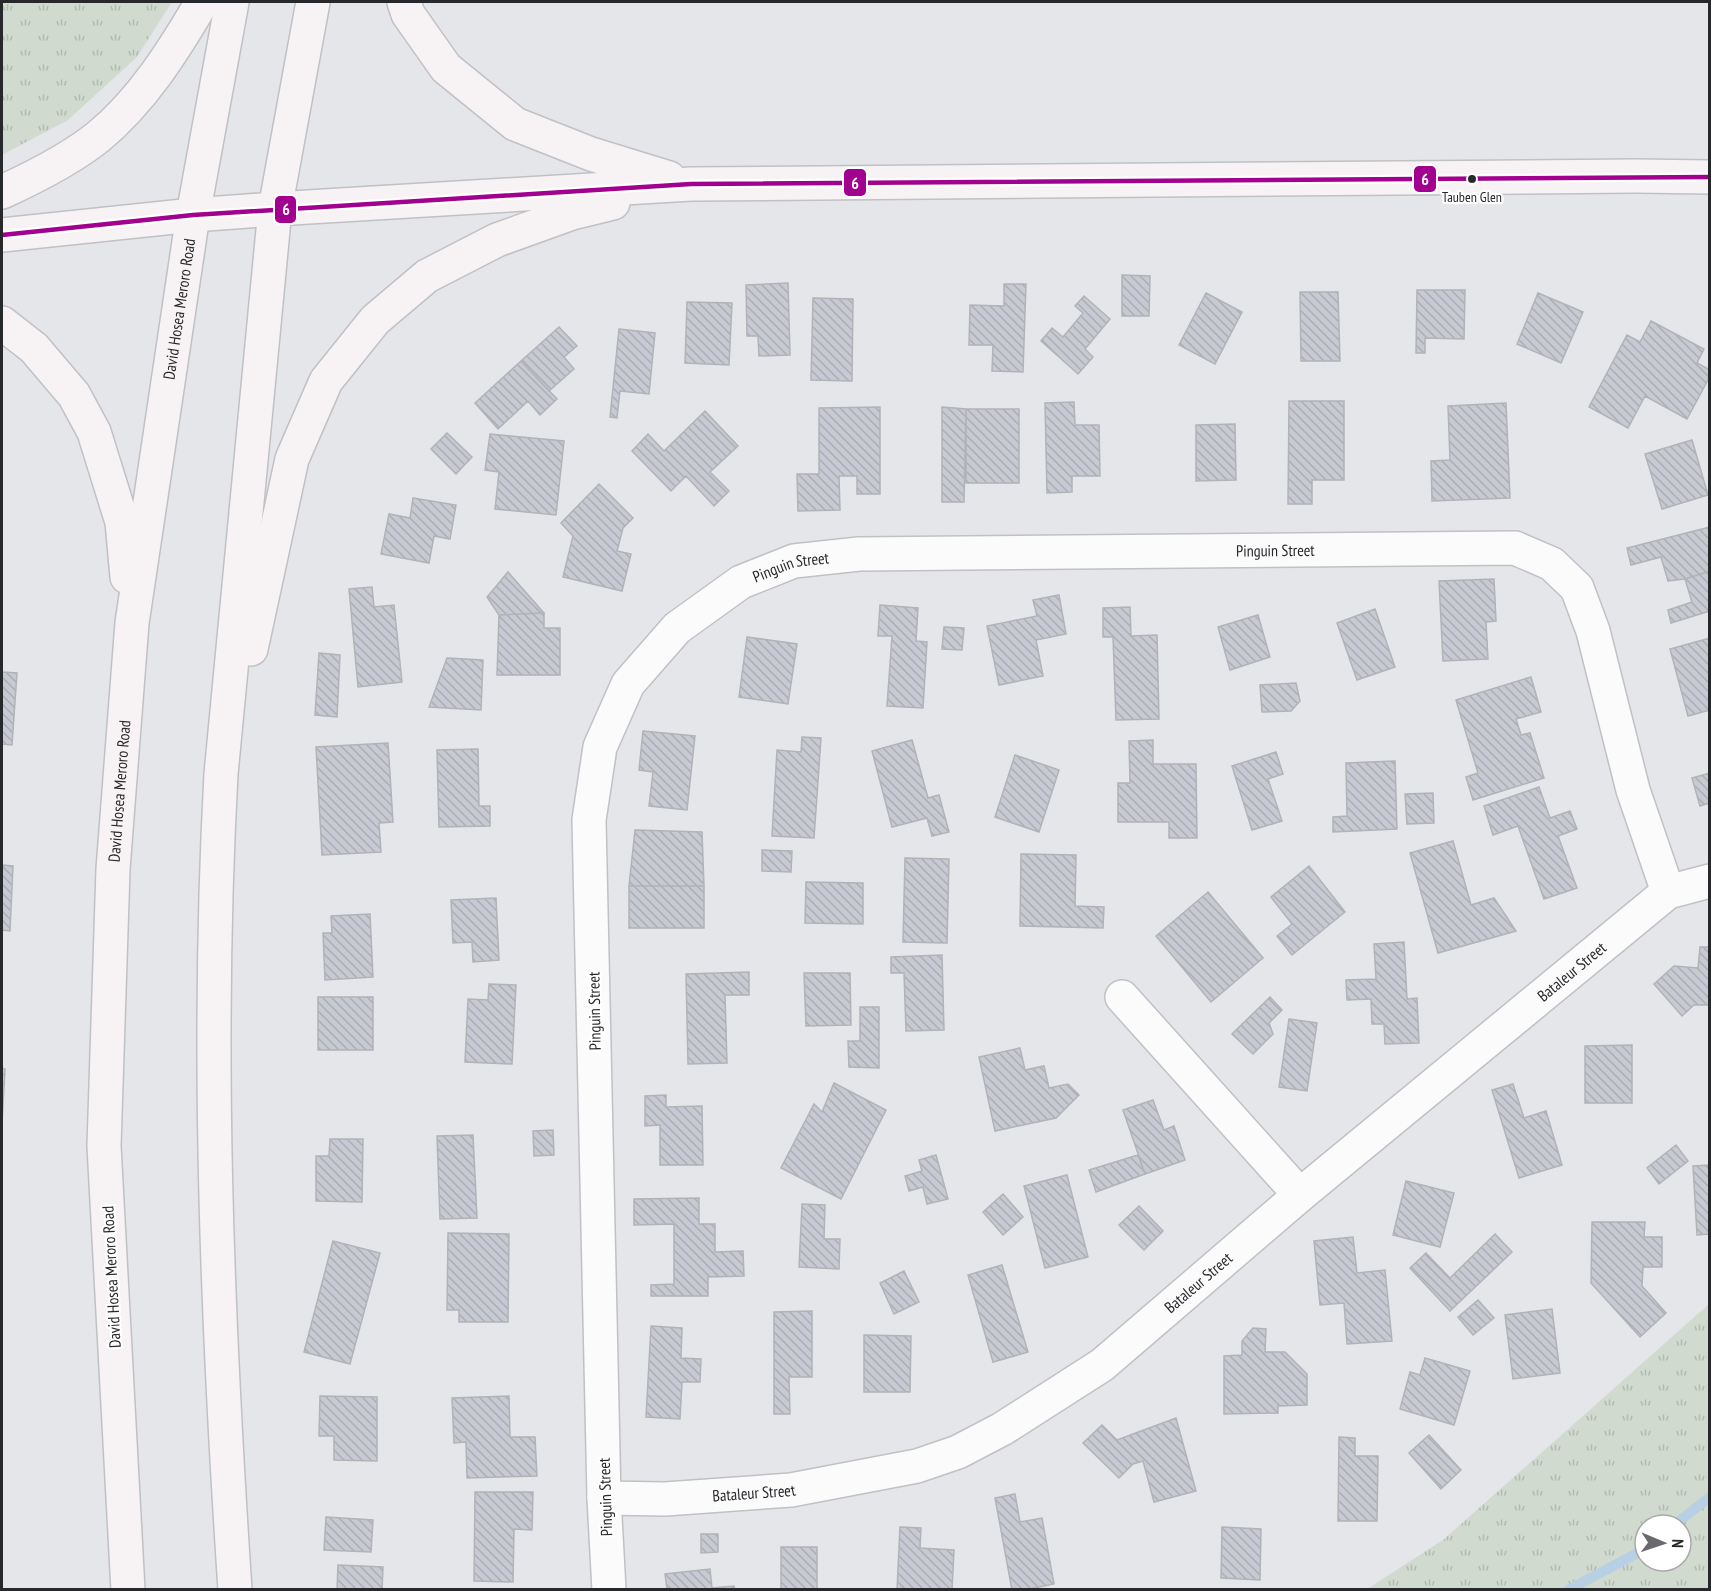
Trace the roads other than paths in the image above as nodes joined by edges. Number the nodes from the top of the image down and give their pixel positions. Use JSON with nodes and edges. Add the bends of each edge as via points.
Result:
{"nodes":[{"id":1,"x":202,"y":2,"type":"edge"},
{"id":2,"x":232,"y":2,"type":"edge"},
{"id":3,"x":313,"y":2,"type":"edge"},
{"id":4,"x":404,"y":2,"type":"edge"},
{"id":5,"x":1710,"y":161,"type":"edge"},
{"id":6,"x":1636,"y":176,"type":"junction"},
{"id":7,"x":1710,"y":177,"type":"edge"},
{"id":8,"x":691,"y":184,"type":"junction"},
{"id":9,"x":2,"y":192,"type":"edge"},
{"id":10,"x":1710,"y":198,"type":"edge"},
{"id":11,"x":274,"y":209,"type":"junction"},
{"id":12,"x":194,"y":215,"type":"junction"},
{"id":13,"x":2,"y":235,"type":"edge"},
{"id":14,"x":2,"y":323,"type":"edge"},
{"id":15,"x":132,"y":623,"type":"junction"},
{"id":16,"x":220,"y":774,"type":"junction"},
{"id":17,"x":1710,"y":881,"type":"edge"},
{"id":18,"x":1668,"y":892,"type":"junction"},
{"id":19,"x":1122,"y":997,"type":"dead end"},
{"id":20,"x":1300,"y":1195,"type":"junction"},
{"id":21,"x":604,"y":1498,"type":"junction"},
{"id":22,"x":128,"y":1590,"type":"edge"},
{"id":23,"x":235,"y":1590,"type":"edge"},
{"id":24,"x":609,"y":1590,"type":"edge"}],
"edges":[{"from":1,"to":9,"type":"main road","via":[[138,98],[98,137],[40,174]]},
{"from":2,"to":12,"type":"main road","name":"David Hosea Meroro Road"},
{"from":3,"to":11,"type":"main road"},
{"from":4,"to":8,"type":"main road","via":[[408,14],[446,68],[516,124],[591,154]]},
{"from":5,"to":6,"type":"main road"},
{"from":6,"to":7,"type":"main road"},
{"from":6,"to":8,"type":"main road"},
{"from":6,"to":10,"type":"main road"},
{"from":8,"to":11,"type":"main road"},
{"from":8,"to":16,"type":"main road","via":[[572,213],[497,240],[427,276],[375,320],[326,381],[292,459]]},
{"from":11,"to":12,"type":"main road"},
{"from":11,"to":16,"type":"main road"},
{"from":12,"to":13,"type":"main road"},
{"from":12,"to":15,"type":"main road","name":"David Hosea Meroro Road"},
{"from":14,"to":15,"type":"main road","via":[[34,348],[74,395],[94,432],[122,522]]},
{"from":15,"to":22,"type":"main road","name":"David Hosea Meroro Road","via":[[113,869],[104,1146]]},
{"from":16,"to":23,"type":"main road","via":[[215,1151],[222,1399]]},
{"from":17,"to":18,"type":"street","name":"Bataleur Street"},
{"from":18,"to":20,"type":"street","name":"Bataleur Street"},
{"from":18,"to":21,"type":"street","name":"Pinguin Street","via":[[1633,790],[1593,631],[1577,588],[1552,564],[1515,548],[859,554],[794,561],[741,582],[677,628],[628,684],[600,747],[589,820]]},
{"from":19,"to":20,"type":"street"},
{"from":20,"to":21,"type":"street","name":"Bataleur Street","via":[[1102,1365],[1002,1429],[958,1452],[916,1466],[791,1490],[665,1499]]},
{"from":21,"to":24,"type":"street","name":"Pinguin Street"}]}
